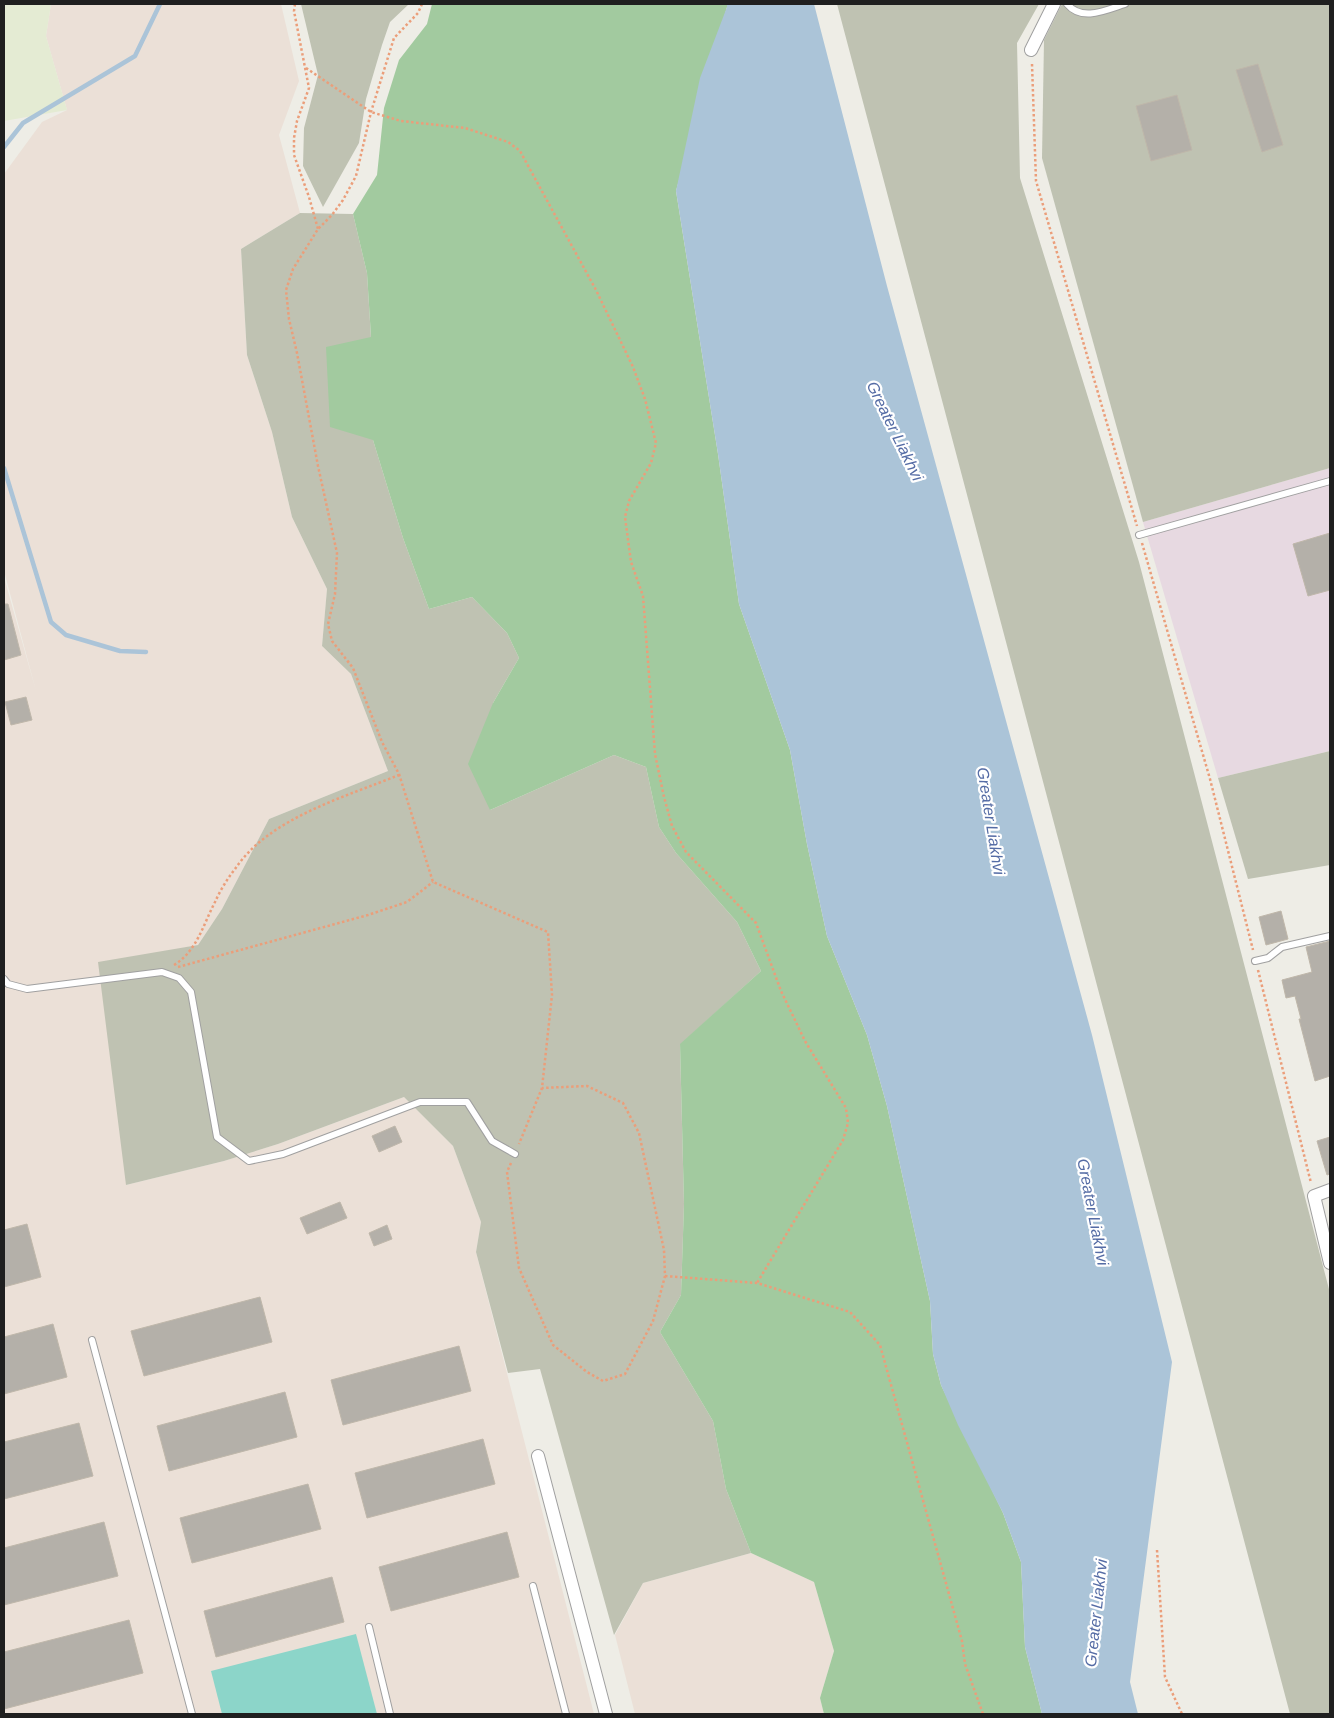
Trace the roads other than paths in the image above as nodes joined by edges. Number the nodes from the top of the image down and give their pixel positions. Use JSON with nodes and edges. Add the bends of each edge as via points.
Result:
{"nodes":[{"id":1,"x":1054,"y":4,"type":"edge"},
{"id":2,"x":1067,"y":4,"type":"edge"},
{"id":3,"x":1125,"y":4,"type":"edge"},
{"id":4,"x":1031,"y":50,"type":"road end"},
{"id":5,"x":1330,"y":481,"type":"edge"},
{"id":6,"x":1139,"y":535,"type":"road end"},
{"id":7,"x":1330,"y":936,"type":"edge"},
{"id":8,"x":1256,"y":961,"type":"road end"},
{"id":9,"x":4,"y":979,"type":"edge"},
{"id":10,"x":514,"y":1154,"type":"road end"},
{"id":11,"x":1330,"y":1190,"type":"edge"},
{"id":12,"x":1330,"y":1263,"type":"edge"},
{"id":13,"x":92,"y":1340,"type":"dead end"},
{"id":14,"x":538,"y":1456,"type":"dead end"},
{"id":15,"x":533,"y":1586,"type":"dead end"},
{"id":16,"x":369,"y":1627,"type":"dead end"},
{"id":17,"x":192,"y":1714,"type":"edge"},
{"id":18,"x":390,"y":1714,"type":"edge"},
{"id":19,"x":566,"y":1714,"type":"edge"},
{"id":20,"x":606,"y":1714,"type":"edge"}],
"edges":[{"from":1,"to":4,"type":"street"},
{"from":2,"to":3,"type":"lane","via":[[1077,13],[1094,14]]},
{"from":5,"to":6,"type":"lane"},
{"from":7,"to":8,"type":"lane","via":[[1282,947],[1268,958]]},
{"from":9,"to":10,"type":"lane","via":[[8,984],[27,989],[162,972],[179,978],[191,992],[218,1138],[249,1161],[283,1154],[420,1102],[467,1102],[492,1141]]},
{"from":11,"to":12,"type":"street","via":[[1314,1196]]},
{"from":13,"to":17,"type":"lane"},
{"from":14,"to":20,"type":"street"},
{"from":15,"to":19,"type":"lane"},
{"from":16,"to":18,"type":"lane"}]}
